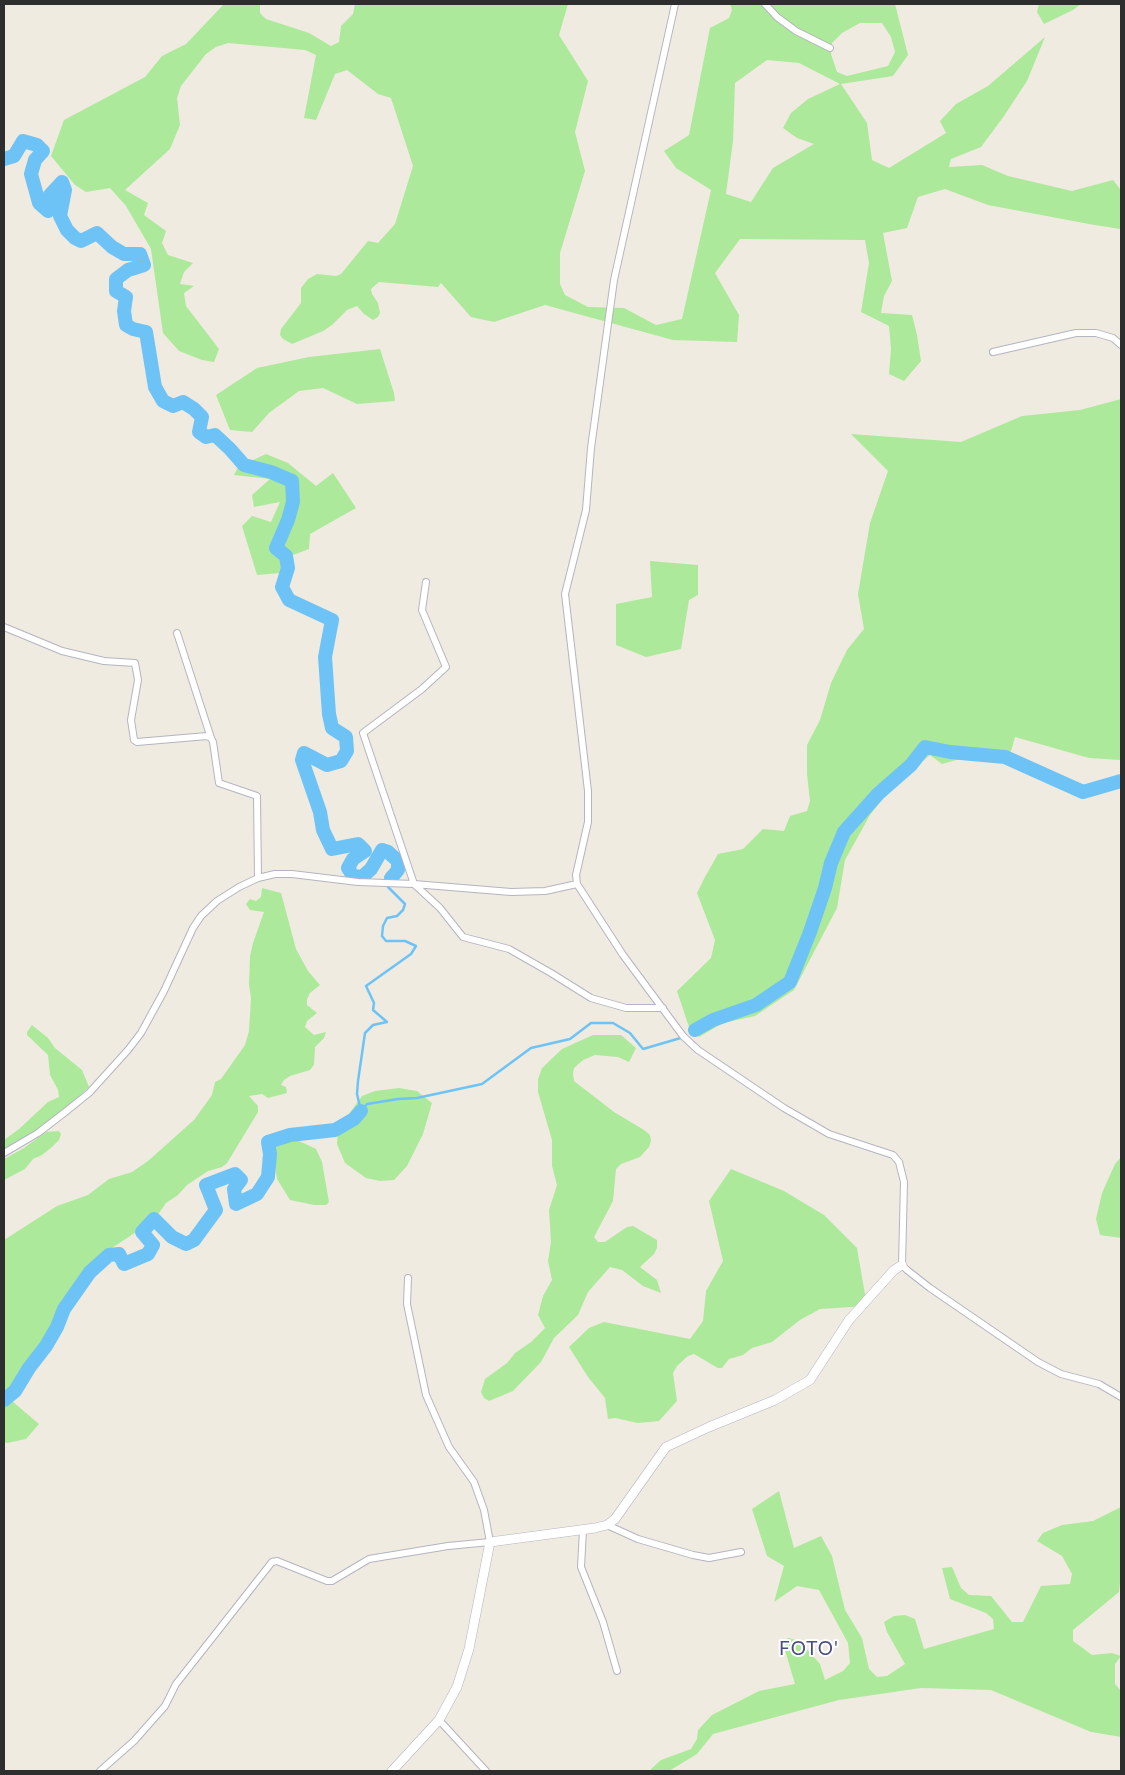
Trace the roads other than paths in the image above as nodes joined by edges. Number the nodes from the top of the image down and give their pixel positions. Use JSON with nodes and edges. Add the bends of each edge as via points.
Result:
{"nodes":[{"id":1,"x":675,"y":4,"type":"edge"},
{"id":2,"x":765,"y":4,"type":"edge"},
{"id":3,"x":830,"y":48,"type":"dead end"},
{"id":4,"x":1121,"y":345,"type":"edge"},
{"id":5,"x":993,"y":352,"type":"dead end"},
{"id":6,"x":426,"y":582,"type":"dead end"},
{"id":7,"x":4,"y":626,"type":"edge"},
{"id":8,"x":177,"y":633,"type":"dead end"},
{"id":9,"x":211,"y":738,"type":"junction"},
{"id":10,"x":258,"y":878,"type":"junction"},
{"id":11,"x":414,"y":884,"type":"junction"},
{"id":12,"x":576,"y":884,"type":"junction"},
{"id":13,"x":663,"y":1008,"type":"junction"},
{"id":14,"x":4,"y":1153,"type":"edge"},
{"id":15,"x":902,"y":1265,"type":"junction"},
{"id":16,"x":408,"y":1278,"type":"dead end"},
{"id":17,"x":1121,"y":1397,"type":"edge"},
{"id":18,"x":607,"y":1525,"type":"junction"},
{"id":19,"x":583,"y":1530,"type":"junction"},
{"id":20,"x":490,"y":1542,"type":"junction"},
{"id":21,"x":741,"y":1552,"type":"dead end"},
{"id":22,"x":617,"y":1671,"type":"dead end"},
{"id":23,"x":439,"y":1720,"type":"junction"},
{"id":24,"x":100,"y":1771,"type":"edge"},
{"id":25,"x":392,"y":1771,"type":"edge"},
{"id":26,"x":486,"y":1771,"type":"edge"}],
"edges":[{"from":1,"to":12,"type":"street","via":[[614,280],[591,448],[586,510],[565,594],[588,791],[588,822]]},
{"from":2,"to":3,"type":"street","via":[[796,31]]},
{"from":4,"to":5,"type":"street","via":[[1113,338],[1096,333],[1076,333]]},
{"from":6,"to":11,"type":"street","via":[[422,610],[446,667],[422,689],[363,732]]},
{"from":7,"to":9,"type":"street","via":[[62,651],[104,661],[135,663],[138,680],[131,720],[137,742]]},
{"from":8,"to":9,"type":"street"},
{"from":9,"to":10,"type":"street","via":[[218,783],[257,796]]},
{"from":10,"to":11,"type":"street","via":[[292,874],[358,882]]},
{"from":10,"to":14,"type":"street","via":[[238,887],[201,916],[141,1033],[89,1093],[38,1133]]},
{"from":11,"to":12,"type":"street","via":[[511,892],[545,891]]},
{"from":11,"to":13,"type":"street","via":[[440,908],[462,937],[509,949],[591,998],[626,1008]]},
{"from":12,"to":13,"type":"street"},
{"from":13,"to":15,"type":"street","via":[[683,1036],[698,1050],[784,1108],[829,1134],[893,1155],[899,1162],[904,1182]]},
{"from":15,"to":17,"type":"street","via":[[1038,1362],[1061,1374],[1099,1384]]},
{"from":15,"to":18,"type":"street","via":[[849,1320],[810,1380],[775,1400],[666,1447],[615,1519]]},
{"from":16,"to":20,"type":"street","via":[[407,1304],[426,1395],[449,1447],[474,1482]]},
{"from":18,"to":19,"type":"street"},
{"from":18,"to":21,"type":"street","via":[[638,1539],[693,1555],[709,1558]]},
{"from":19,"to":20,"type":"street"},
{"from":19,"to":22,"type":"street","via":[[581,1566],[603,1622]]},
{"from":20,"to":23,"type":"street","via":[[462,1673]]},
{"from":20,"to":24,"type":"street","via":[[369,1559],[332,1581],[272,1562],[176,1684],[165,1706],[134,1741]]},
{"from":23,"to":25,"type":"street"},
{"from":23,"to":26,"type":"street"}]}
